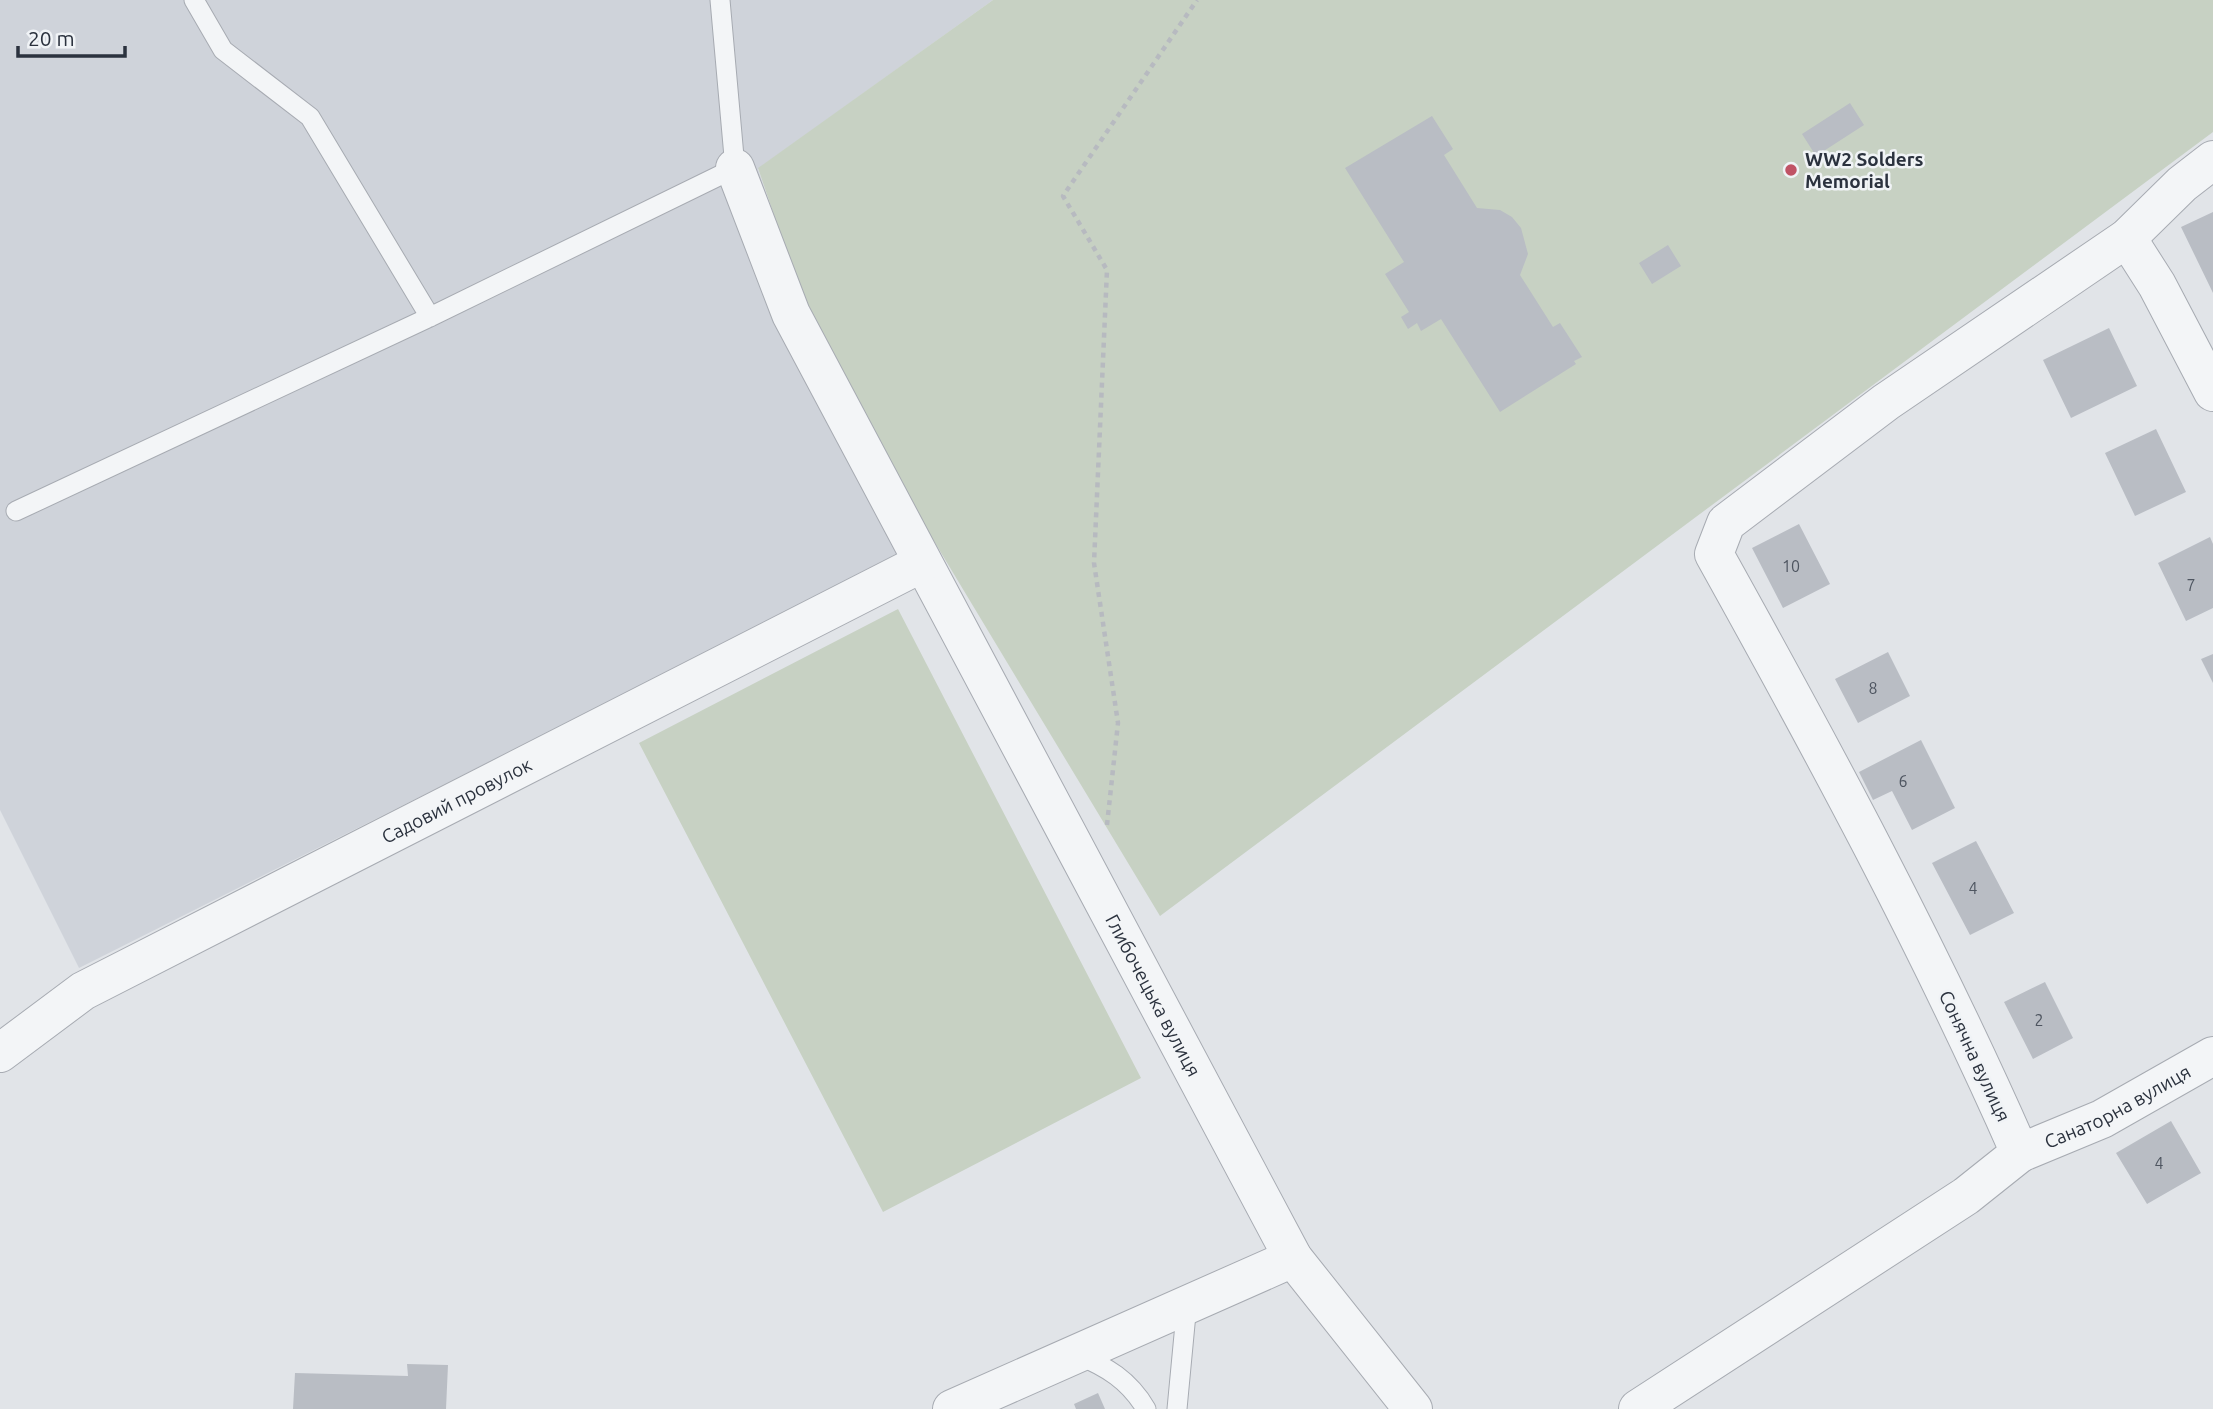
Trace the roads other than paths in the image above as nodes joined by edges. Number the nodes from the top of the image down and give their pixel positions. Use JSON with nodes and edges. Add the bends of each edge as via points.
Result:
{"nodes":[{"id":1,"x":194,"y":0,"type":"edge"},
{"id":2,"x":720,"y":0,"type":"edge"},
{"id":3,"x":2213,"y":160,"type":"edge"},
{"id":4,"x":735,"y":168,"type":"junction"},
{"id":5,"x":2127,"y":238,"type":"junction"},
{"id":6,"x":430,"y":317,"type":"junction"},
{"id":7,"x":2213,"y":392,"type":"edge"},
{"id":8,"x":16,"y":511,"type":"dead end"},
{"id":9,"x":922,"y":563,"type":"junction"},
{"id":10,"x":0,"y":1053,"type":"edge"},
{"id":11,"x":2213,"y":1056,"type":"edge"},
{"id":12,"x":2020,"y":1153,"type":"junction"},
{"id":13,"x":1293,"y":1258,"type":"junction"},
{"id":14,"x":1187,"y":1303,"type":"junction"},
{"id":15,"x":1074,"y":1354,"type":"junction"},
{"id":16,"x":952,"y":1409,"type":"edge"},
{"id":17,"x":1146,"y":1409,"type":"edge"},
{"id":18,"x":1177,"y":1409,"type":"edge"},
{"id":19,"x":1413,"y":1409,"type":"edge"},
{"id":20,"x":1639,"y":1409,"type":"edge"}],
"edges":[{"from":1,"to":6,"type":"lane","via":[[223,50],[310,117]]},
{"from":2,"to":4,"type":"lane"},
{"from":3,"to":5,"type":"street"},
{"from":4,"to":6,"type":"lane"},
{"from":4,"to":9,"type":"street","name":"Глибочецька вулиця","via":[[791,314]]},
{"from":5,"to":7,"type":"street"},
{"from":5,"to":12,"type":"street","name":"Сонячна вулиця","via":[[1886,402],[1726,523],[1714,554],[1839,780]]},
{"from":6,"to":8,"type":"lane"},
{"from":9,"to":10,"type":"street","name":"Садовий провулок","via":[[83,991]]},
{"from":9,"to":13,"type":"street","name":"Глибочецька вулиця"},
{"from":11,"to":12,"type":"street","name":"Санаторна вулиця","via":[[2102,1119]]},
{"from":12,"to":20,"type":"street","via":[[1966,1196]]},
{"from":13,"to":14,"type":"street"},
{"from":13,"to":19,"type":"street","name":"Глибочецька вулиця"},
{"from":14,"to":15,"type":"street"},
{"from":14,"to":18,"type":"lane"},
{"from":15,"to":16,"type":"street"},
{"from":15,"to":17,"type":"lane","via":[[1108,1367],[1135,1391]]}]}
